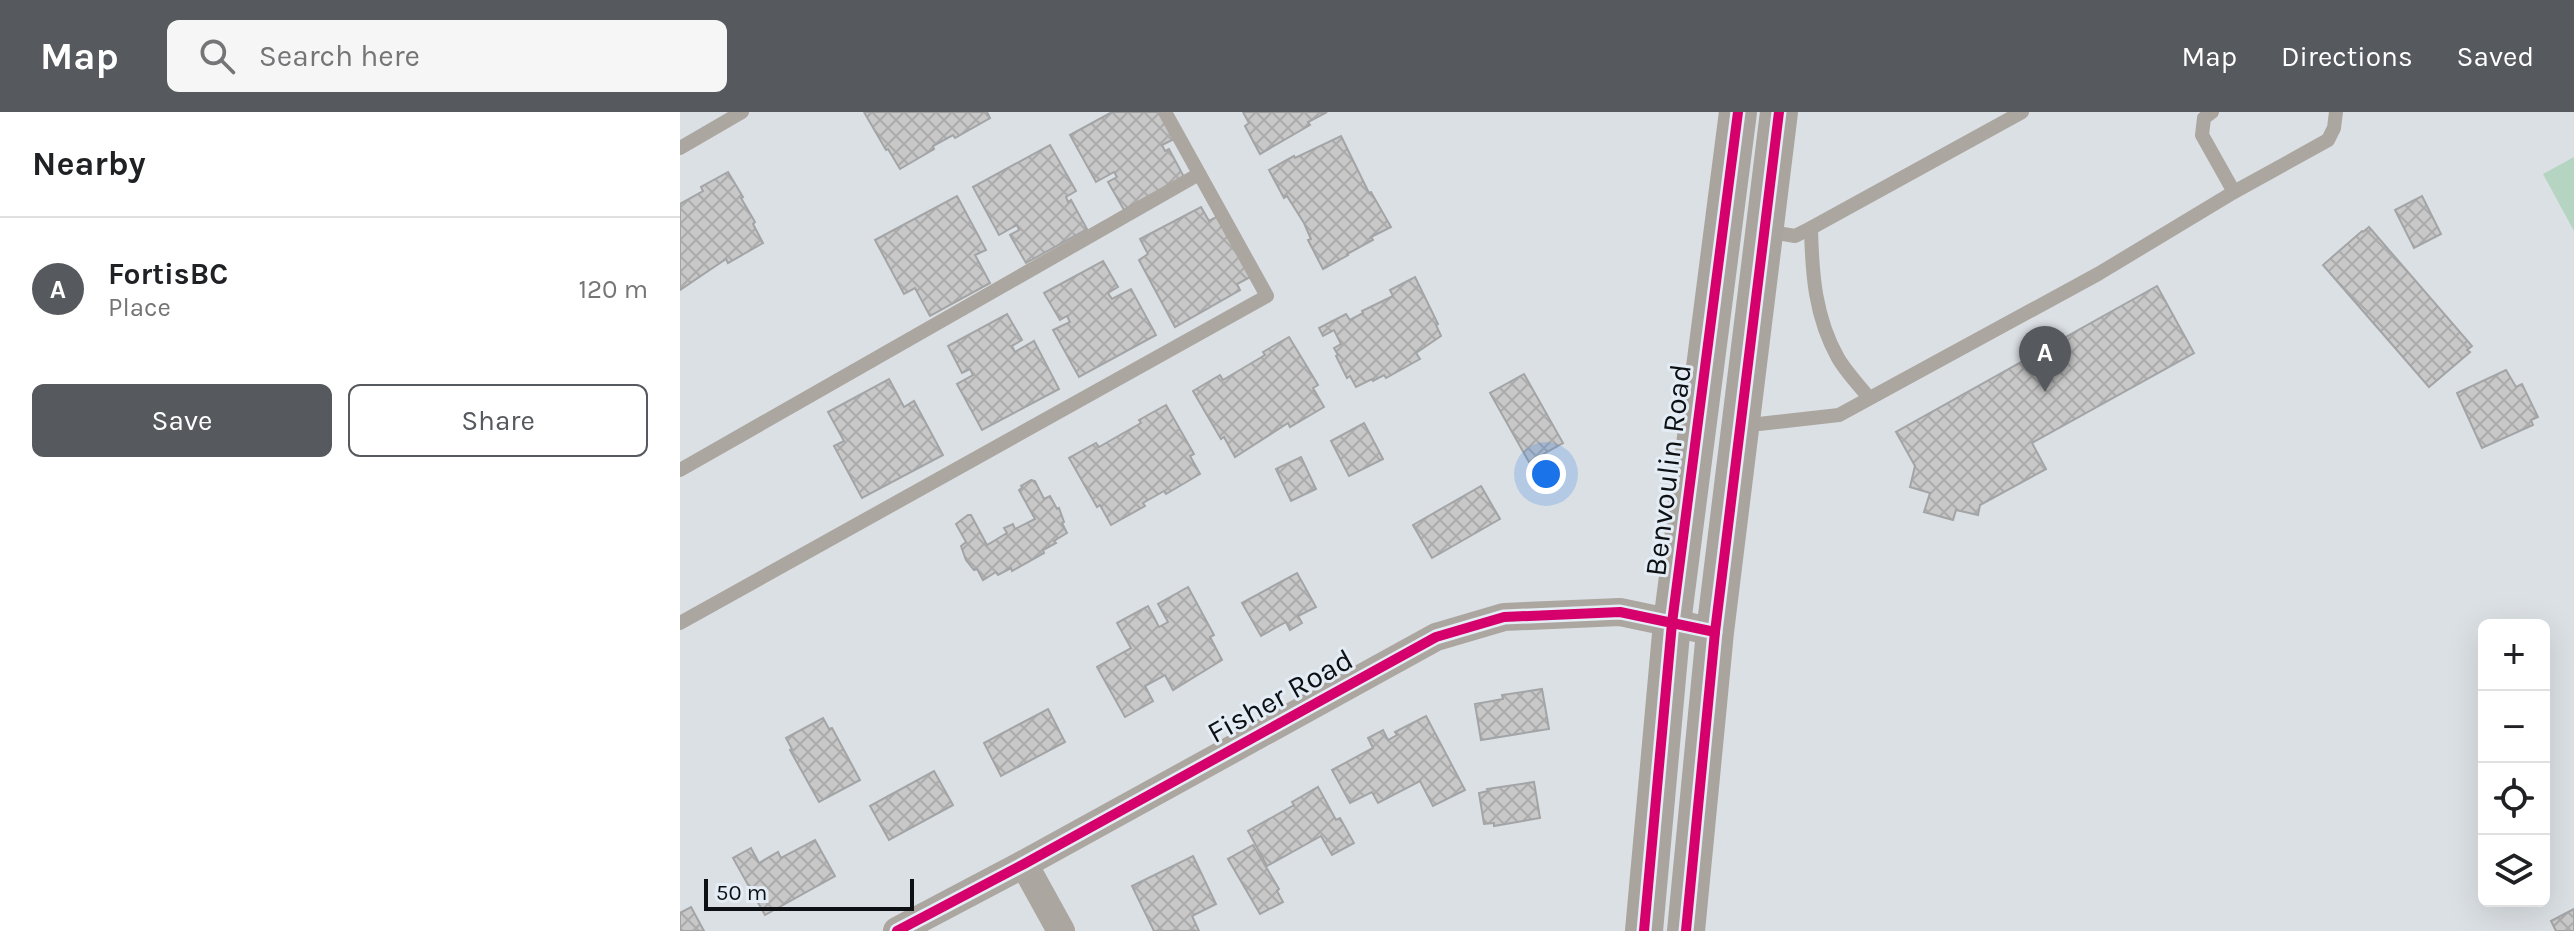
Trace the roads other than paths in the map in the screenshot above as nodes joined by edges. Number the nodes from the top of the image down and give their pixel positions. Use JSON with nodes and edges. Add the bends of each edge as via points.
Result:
{"nodes":[{"id":1,"x":742,"y":112,"type":"edge"},
{"id":2,"x":1165,"y":112,"type":"edge"},
{"id":3,"x":1738,"y":112,"type":"edge"},
{"id":4,"x":1779,"y":112,"type":"edge"},
{"id":5,"x":2022,"y":112,"type":"edge"},
{"id":6,"x":2336,"y":112,"type":"edge"},
{"id":7,"x":2210,"y":113,"type":"edge"},
{"id":8,"x":680,"y":148,"type":"edge"},
{"id":9,"x":1199,"y":174,"type":"junction"},
{"id":10,"x":2234,"y":192,"type":"junction"},
{"id":11,"x":1811,"y":228,"type":"junction"},
{"id":12,"x":1764,"y":230,"type":"junction"},
{"id":13,"x":1869,"y":398,"type":"junction"},
{"id":14,"x":1741,"y":426,"type":"junction"},
{"id":15,"x":680,"y":470,"type":"edge"},
{"id":16,"x":680,"y":623,"type":"edge"},
{"id":17,"x":1672,"y":623,"type":"junction"},
{"id":18,"x":1715,"y":632,"type":"junction"},
{"id":19,"x":1024,"y":864,"type":"junction"},
{"id":20,"x":897,"y":931,"type":"edge"},
{"id":21,"x":1061,"y":931,"type":"edge"},
{"id":22,"x":1644,"y":931,"type":"edge"},
{"id":23,"x":1686,"y":931,"type":"edge"}],
"edges":[{"from":1,"to":8,"type":"lane"},
{"from":2,"to":9,"type":"lane"},
{"from":3,"to":17,"type":"main road","name":"Benvoulin Road"},
{"from":4,"to":12,"type":"main road"},
{"from":5,"to":11,"type":"lane"},
{"from":6,"to":10,"type":"lane","via":[[2328,140]]},
{"from":7,"to":10,"type":"lane","via":[[2202,135]]},
{"from":9,"to":15,"type":"lane"},
{"from":9,"to":16,"type":"lane","via":[[1267,296]]},
{"from":10,"to":13,"type":"lane","via":[[2098,274]]},
{"from":11,"to":12,"type":"lane","via":[[1795,236]]},
{"from":11,"to":13,"type":"lane","via":[[1820,318],[1839,360]]},
{"from":12,"to":14,"type":"main road"},
{"from":13,"to":14,"type":"lane","via":[[1839,415]]},
{"from":14,"to":18,"type":"main road"},
{"from":17,"to":18,"type":"street","name":"Fisher Road"},
{"from":17,"to":19,"type":"street","name":"Fisher Road","via":[[1620,612],[1504,617],[1436,637]]},
{"from":17,"to":22,"type":"main road","name":"Benvoulin Road"},
{"from":18,"to":23,"type":"main road"},
{"from":19,"to":20,"type":"street","name":"Fisher Road"},
{"from":19,"to":21,"type":"street"}]}
